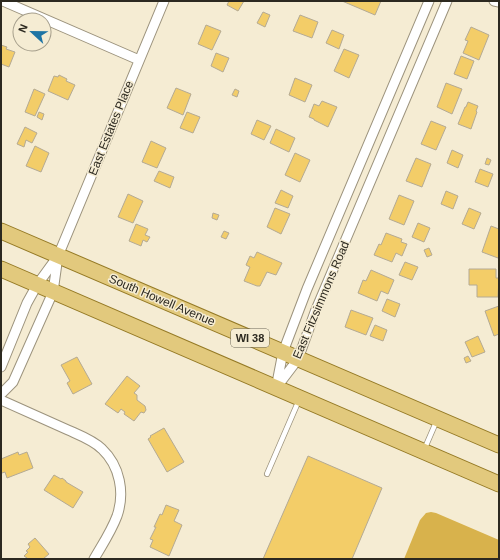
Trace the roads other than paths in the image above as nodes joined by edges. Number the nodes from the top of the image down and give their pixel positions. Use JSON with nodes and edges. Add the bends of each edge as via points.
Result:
{"nodes":[{"id":1,"x":3,"y":1,"type":"edge"},
{"id":2,"x":164,"y":1,"type":"edge"},
{"id":3,"x":429,"y":1,"type":"edge"},
{"id":4,"x":447,"y":1,"type":"edge"},
{"id":5,"x":494,"y":1,"type":"edge"},
{"id":6,"x":499,"y":2,"type":"edge"},
{"id":7,"x":139,"y":60,"type":"junction"},
{"id":8,"x":400,"y":69,"type":"junction"},
{"id":9,"x":415,"y":75,"type":"junction"},
{"id":10,"x":368,"y":145,"type":"junction"},
{"id":11,"x":383,"y":151,"type":"junction"},
{"id":12,"x":336,"y":220,"type":"junction"},
{"id":13,"x":352,"y":226,"type":"junction"},
{"id":14,"x":1,"y":230,"type":"edge"},
{"id":15,"x":58,"y":256,"type":"junction"},
{"id":16,"x":1,"y":269,"type":"edge"},
{"id":17,"x":37,"y":285,"type":"junction"},
{"id":18,"x":53,"y":292,"type":"junction"},
{"id":19,"x":283,"y":352,"type":"junction"},
{"id":20,"x":298,"y":358,"type":"junction"},
{"id":21,"x":1,"y":367,"type":"edge"},
{"id":22,"x":276,"y":388,"type":"junction"},
{"id":23,"x":1,"y":394,"type":"edge"},
{"id":24,"x":299,"y":398,"type":"junction"},
{"id":25,"x":1,"y":400,"type":"edge"},
{"id":26,"x":438,"y":419,"type":"junction"},
{"id":27,"x":499,"y":446,"type":"edge"},
{"id":28,"x":424,"y":452,"type":"junction"},
{"id":29,"x":267,"y":474,"type":"dead end"},
{"id":30,"x":499,"y":484,"type":"edge"},
{"id":31,"x":94,"y":559,"type":"edge"}],
"edges":[{"from":1,"to":7,"type":"street"},
{"from":2,"to":7,"type":"street","name":"East Estates Place"},
{"from":3,"to":8,"type":"street","name":"East Fitzsimmons Road"},
{"from":4,"to":9,"type":"street","name":"East Fitzsimmons Road"},
{"from":5,"to":6,"type":"street"},
{"from":7,"to":15,"type":"street","name":"East Estates Place"},
{"from":8,"to":9,"type":"street"},
{"from":8,"to":10,"type":"street","name":"East Fitzsimmons Road"},
{"from":9,"to":11,"type":"street","name":"East Fitzsimmons Road"},
{"from":10,"to":11,"type":"street"},
{"from":10,"to":12,"type":"street","name":"East Fitzsimmons Road"},
{"from":11,"to":13,"type":"street","name":"East Fitzsimmons Road"},
{"from":12,"to":13,"type":"street"},
{"from":12,"to":19,"type":"street","name":"East Fitzsimmons Road"},
{"from":13,"to":20,"type":"street","name":"East Fitzsimmons Road"},
{"from":14,"to":15,"type":"main road","name":"South Howell Avenue","number":"WI 38"},
{"from":15,"to":17,"type":"street"},
{"from":15,"to":18,"type":"street"},
{"from":15,"to":19,"type":"main road","name":"South Howell Avenue","number":"WI 38"},
{"from":16,"to":17,"type":"main road"},
{"from":17,"to":18,"type":"main road"},
{"from":17,"to":21,"type":"street"},
{"from":18,"to":22,"type":"main road"},
{"from":18,"to":23,"type":"street","via":[[13,382]]},
{"from":19,"to":20,"type":"main road","name":"South Howell Avenue","number":"WI 38"},
{"from":19,"to":22,"type":"street","name":"East Fitzsimmons Road"},
{"from":20,"to":22,"type":"street","name":"East Fitzsimmons Road"},
{"from":20,"to":26,"type":"main road","name":"South Howell Avenue","number":"WI 38"},
{"from":22,"to":24,"type":"main road"},
{"from":24,"to":28,"type":"main road"},
{"from":24,"to":29,"type":"lane"},
{"from":25,"to":31,"type":"street","via":[[91,441],[109,456],[117,472],[121,500],[108,537]]},
{"from":26,"to":27,"type":"main road","name":"South Howell Avenue","number":"WI 38"},
{"from":26,"to":28,"type":"lane"},
{"from":28,"to":30,"type":"main road"}]}
